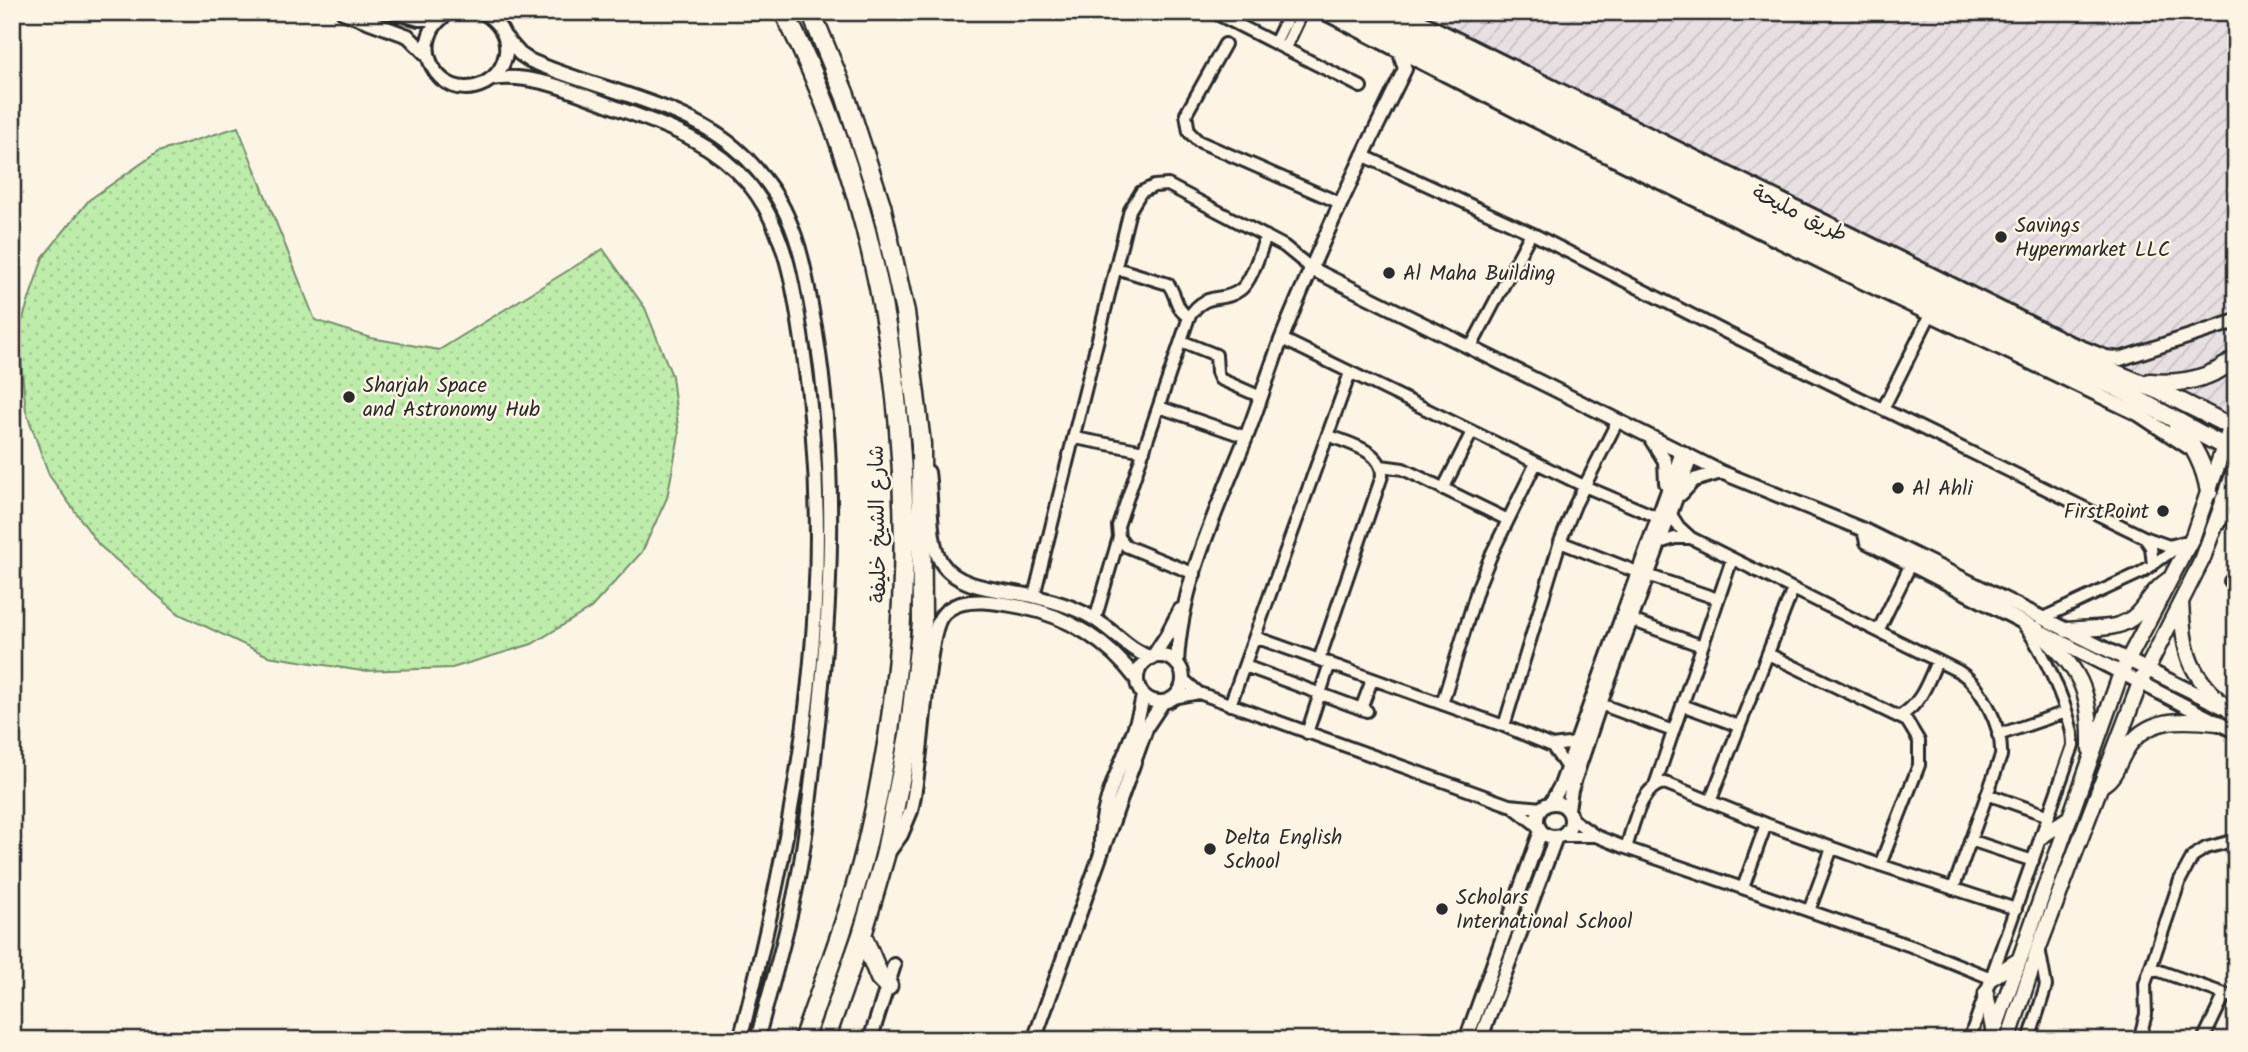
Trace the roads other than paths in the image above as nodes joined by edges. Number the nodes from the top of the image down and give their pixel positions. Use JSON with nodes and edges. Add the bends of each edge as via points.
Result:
{"nodes":[{"id":1,"x":343,"y":12,"type":"edge"},
{"id":2,"x":394,"y":12,"type":"edge"},
{"id":3,"x":484,"y":12,"type":"edge"},
{"id":4,"x":784,"y":12,"type":"edge"},
{"id":5,"x":811,"y":12,"type":"edge"},
{"id":6,"x":1213,"y":12,"type":"edge"},
{"id":7,"x":1290,"y":12,"type":"edge"},
{"id":8,"x":1302,"y":12,"type":"edge"},
{"id":9,"x":1323,"y":12,"type":"edge"},
{"id":10,"x":1345,"y":12,"type":"edge"},
{"id":11,"x":1381,"y":12,"type":"edge"},
{"id":12,"x":2224,"y":12,"type":"edge"},
{"id":13,"x":445,"y":16,"type":"edge"},
{"id":14,"x":494,"y":16,"type":"edge"},
{"id":15,"x":1402,"y":16,"type":"edge"},
{"id":16,"x":2236,"y":18,"type":"edge"},
{"id":17,"x":505,"y":37,"type":"junction"},
{"id":18,"x":1224,"y":44,"type":"dead end"},
{"id":19,"x":1280,"y":46,"type":"junction"},
{"id":20,"x":1399,"y":50,"type":"junction"},
{"id":21,"x":428,"y":56,"type":"junction"},
{"id":22,"x":1424,"y":64,"type":"junction"},
{"id":23,"x":1405,"y":69,"type":"junction"},
{"id":24,"x":491,"y":79,"type":"junction"},
{"id":25,"x":1361,"y":87,"type":"dead end"},
{"id":26,"x":1538,"y":109,"type":"junction"},
{"id":27,"x":1520,"y":113,"type":"junction"},
{"id":28,"x":1362,"y":155,"type":"junction"},
{"id":29,"x":1636,"y":156,"type":"junction"},
{"id":30,"x":1647,"y":175,"type":"junction"},
{"id":31,"x":1340,"y":203,"type":"junction"},
{"id":32,"x":1531,"y":233,"type":"junction"},
{"id":33,"x":1266,"y":236,"type":"junction"},
{"id":34,"x":1116,"y":268,"type":"junction"},
{"id":35,"x":1312,"y":269,"type":"junction"},
{"id":36,"x":1934,"y":281,"type":"junction"},
{"id":37,"x":1930,"y":315,"type":"junction"},
{"id":38,"x":1189,"y":317,"type":"junction"},
{"id":39,"x":2236,"y":321,"type":"edge"},
{"id":40,"x":1282,"y":339,"type":"junction"},
{"id":41,"x":1181,"y":341,"type":"junction"},
{"id":42,"x":1471,"y":347,"type":"junction"},
{"id":43,"x":2236,"y":358,"type":"edge"},
{"id":44,"x":1350,"y":373,"type":"junction"},
{"id":45,"x":2137,"y":381,"type":"junction"},
{"id":46,"x":1261,"y":397,"type":"junction"},
{"id":47,"x":1158,"y":407,"type":"junction"},
{"id":48,"x":1883,"y":410,"type":"junction"},
{"id":49,"x":2168,"y":417,"type":"junction"},
{"id":50,"x":1618,"y":420,"type":"junction"},
{"id":51,"x":1472,"y":432,"type":"junction"},
{"id":52,"x":1328,"y":435,"type":"junction"},
{"id":53,"x":2233,"y":435,"type":"edge"},
{"id":54,"x":1649,"y":436,"type":"junction"},
{"id":55,"x":1246,"y":437,"type":"junction"},
{"id":56,"x":1075,"y":438,"type":"junction"},
{"id":57,"x":921,"y":444,"type":"junction"},
{"id":58,"x":1144,"y":451,"type":"junction"},
{"id":59,"x":1686,"y":455,"type":"junction"},
{"id":60,"x":2198,"y":456,"type":"junction"},
{"id":61,"x":1536,"y":463,"type":"junction"},
{"id":62,"x":1381,"y":466,"type":"junction"},
{"id":63,"x":2236,"y":467,"type":"edge"},
{"id":64,"x":1721,"y":472,"type":"junction"},
{"id":65,"x":1584,"y":486,"type":"junction"},
{"id":66,"x":1443,"y":488,"type":"junction"},
{"id":67,"x":2209,"y":492,"type":"junction"},
{"id":68,"x":2232,"y":498,"type":"edge"},
{"id":69,"x":1663,"y":513,"type":"junction"},
{"id":70,"x":1508,"y":520,"type":"junction"},
{"id":71,"x":1864,"y":530,"type":"junction"},
{"id":72,"x":1119,"y":537,"type":"junction"},
{"id":73,"x":2144,"y":537,"type":"junction"},
{"id":74,"x":1691,"y":538,"type":"junction"},
{"id":75,"x":2188,"y":539,"type":"junction"},
{"id":76,"x":1560,"y":542,"type":"junction"},
{"id":77,"x":1659,"y":543,"type":"junction"},
{"id":78,"x":1732,"y":559,"type":"junction"},
{"id":79,"x":1911,"y":564,"type":"junction"},
{"id":80,"x":2153,"y":565,"type":"junction"},
{"id":81,"x":1642,"y":574,"type":"junction"},
{"id":82,"x":1195,"y":575,"type":"junction"},
{"id":83,"x":2172,"y":578,"type":"junction"},
{"id":84,"x":1793,"y":589,"type":"junction"},
{"id":85,"x":1189,"y":592,"type":"junction"},
{"id":86,"x":1034,"y":596,"type":"junction"},
{"id":87,"x":1718,"y":599,"type":"junction"},
{"id":88,"x":2181,"y":600,"type":"junction"},
{"id":89,"x":1095,"y":620,"type":"junction"},
{"id":90,"x":1631,"y":620,"type":"junction"},
{"id":91,"x":2020,"y":621,"type":"junction"},
{"id":92,"x":2039,"y":624,"type":"junction"},
{"id":93,"x":2067,"y":630,"type":"junction"},
{"id":94,"x":1878,"y":631,"type":"junction"},
{"id":95,"x":1255,"y":637,"type":"junction"},
{"id":96,"x":1702,"y":646,"type":"junction"},
{"id":97,"x":1768,"y":654,"type":"junction"},
{"id":98,"x":1152,"y":658,"type":"junction"},
{"id":99,"x":1937,"y":661,"type":"junction"},
{"id":100,"x":1324,"y":662,"type":"junction"},
{"id":101,"x":1177,"y":664,"type":"junction"},
{"id":102,"x":1245,"y":666,"type":"junction"},
{"id":103,"x":2125,"y":667,"type":"junction"},
{"id":104,"x":2144,"y":676,"type":"junction"},
{"id":105,"x":1183,"y":679,"type":"junction"},
{"id":106,"x":1137,"y":680,"type":"junction"},
{"id":107,"x":1372,"y":680,"type":"junction"},
{"id":108,"x":1199,"y":693,"type":"junction"},
{"id":109,"x":1319,"y":693,"type":"junction"},
{"id":110,"x":1143,"y":695,"type":"junction"},
{"id":111,"x":1168,"y":700,"type":"junction"},
{"id":112,"x":1442,"y":704,"type":"junction"},
{"id":113,"x":1600,"y":704,"type":"junction"},
{"id":114,"x":1230,"y":705,"type":"junction"},
{"id":115,"x":1682,"y":705,"type":"junction"},
{"id":116,"x":2066,"y":712,"type":"junction"},
{"id":117,"x":2233,"y":712,"type":"edge"},
{"id":118,"x":1900,"y":716,"type":"junction"},
{"id":119,"x":2218,"y":723,"type":"junction"},
{"id":120,"x":1504,"y":726,"type":"junction"},
{"id":121,"x":1739,"y":726,"type":"junction"},
{"id":122,"x":1673,"y":731,"type":"junction"},
{"id":123,"x":2236,"y":732,"type":"edge"},
{"id":124,"x":1307,"y":733,"type":"junction"},
{"id":125,"x":1998,"y":735,"type":"junction"},
{"id":126,"x":1576,"y":743,"type":"junction"},
{"id":127,"x":1552,"y":746,"type":"junction"},
{"id":128,"x":2090,"y":760,"type":"junction"},
{"id":129,"x":1567,"y":768,"type":"junction"},
{"id":130,"x":1655,"y":785,"type":"junction"},
{"id":131,"x":2099,"y":787,"type":"junction"},
{"id":132,"x":1987,"y":794,"type":"junction"},
{"id":133,"x":1710,"y":802,"type":"junction"},
{"id":134,"x":1510,"y":805,"type":"junction"},
{"id":135,"x":1546,"y":806,"type":"junction"},
{"id":136,"x":1570,"y":814,"type":"junction"},
{"id":137,"x":2049,"y":816,"type":"junction"},
{"id":138,"x":2070,"y":817,"type":"junction"},
{"id":139,"x":1766,"y":824,"type":"junction"},
{"id":140,"x":1540,"y":829,"type":"junction"},
{"id":141,"x":1558,"y":836,"type":"junction"},
{"id":142,"x":1597,"y":836,"type":"junction"},
{"id":143,"x":2042,"y":836,"type":"junction"},
{"id":144,"x":1970,"y":840,"type":"junction"},
{"id":145,"x":2236,"y":840,"type":"edge"},
{"id":146,"x":1626,"y":848,"type":"junction"},
{"id":147,"x":1832,"y":848,"type":"junction"},
{"id":148,"x":885,"y":856,"type":"junction"},
{"id":149,"x":1102,"y":856,"type":"junction"},
{"id":150,"x":2033,"y":861,"type":"junction"},
{"id":151,"x":1880,"y":865,"type":"junction"},
{"id":152,"x":1743,"y":888,"type":"junction"},
{"id":153,"x":1953,"y":888,"type":"junction"},
{"id":154,"x":774,"y":896,"type":"junction"},
{"id":155,"x":2016,"y":909,"type":"junction"},
{"id":156,"x":1809,"y":911,"type":"junction"},
{"id":157,"x":862,"y":935,"type":"junction"},
{"id":158,"x":2039,"y":947,"type":"junction"},
{"id":159,"x":781,"y":950,"type":"junction"},
{"id":160,"x":2019,"y":960,"type":"junction"},
{"id":161,"x":894,"y":965,"type":"joint"},
{"id":162,"x":875,"y":966,"type":"junction"},
{"id":163,"x":2151,"y":968,"type":"junction"},
{"id":164,"x":1991,"y":978,"type":"junction"},
{"id":165,"x":888,"y":986,"type":"junction"},
{"id":166,"x":1986,"y":993,"type":"junction"},
{"id":167,"x":2230,"y":996,"type":"edge"},
{"id":168,"x":1993,"y":1037,"type":"edge"},
{"id":169,"x":740,"y":1040,"type":"edge"},
{"id":170,"x":757,"y":1040,"type":"edge"},
{"id":171,"x":803,"y":1040,"type":"edge"},
{"id":172,"x":825,"y":1040,"type":"edge"},
{"id":173,"x":870,"y":1040,"type":"edge"},
{"id":174,"x":1034,"y":1040,"type":"edge"},
{"id":175,"x":1466,"y":1040,"type":"edge"},
{"id":176,"x":1480,"y":1040,"type":"edge"},
{"id":177,"x":1969,"y":1040,"type":"edge"},
{"id":178,"x":2008,"y":1040,"type":"edge"},
{"id":179,"x":2029,"y":1040,"type":"edge"},
{"id":180,"x":2139,"y":1040,"type":"edge"},
{"id":181,"x":2203,"y":1040,"type":"edge"}],
"edges":[{"from":1,"to":21,"type":"street","via":[[408,36]]},
{"from":2,"to":13,"type":"street","via":[[419,19]]},
{"from":3,"to":14,"type":"street"},
{"from":4,"to":171,"type":"highway","name":"شارع الشيخ خليفة","via":[[829,112],[872,253],[892,360],[903,518],[897,668],[881,773],[855,888]]},
{"from":5,"to":57,"type":"highway","name":"شارع الشيخ خليفة","via":[[845,95],[886,226],[909,334]]},
{"from":6,"to":19,"type":"street"},
{"from":7,"to":19,"type":"street"},
{"from":8,"to":19,"type":"street"},
{"from":9,"to":20,"type":"street"},
{"from":10,"to":26,"type":"main road","name":"طريق مليحة"},
{"from":11,"to":15,"type":"main road","name":"طريق مليحة"},
{"from":12,"to":16,"type":"street"},
{"from":13,"to":21,"type":"street","via":[[429,36]]},
{"from":14,"to":17,"type":"street"},
{"from":15,"to":36,"type":"main road","name":"طريق مليحة"},
{"from":17,"to":24,"type":"street","via":[[505,60]]},
{"from":17,"to":159,"type":"street","via":[[529,60],[687,118],[727,141],[761,174],[796,238],[821,370],[831,566],[823,684],[802,860]]},
{"from":18,"to":31,"type":"street","via":[[1186,114],[1189,132],[1198,141]]},
{"from":19,"to":25,"type":"street"},
{"from":20,"to":22,"type":"street"},
{"from":20,"to":23,"type":"street"},
{"from":21,"to":24,"type":"street","via":[[448,83],[470,87]]},
{"from":22,"to":23,"type":"street"},
{"from":22,"to":27,"type":"street"},
{"from":23,"to":28,"type":"street"},
{"from":24,"to":154,"type":"street","via":[[535,79],[702,143],[750,185],[782,244],[807,382],[816,576],[808,683]]},
{"from":26,"to":27,"type":"main road"},
{"from":26,"to":29,"type":"main road","name":"طريق مليحة"},
{"from":27,"to":30,"type":"street"},
{"from":28,"to":31,"type":"street"},
{"from":28,"to":32,"type":"street"},
{"from":29,"to":30,"type":"main road"},
{"from":29,"to":49,"type":"main road","name":"طريق مليحة","via":[[2019,345],[2117,388]]},
{"from":30,"to":37,"type":"street"},
{"from":31,"to":35,"type":"street"},
{"from":32,"to":42,"type":"street"},
{"from":32,"to":48,"type":"street"},
{"from":33,"to":34,"type":"street","via":[[1175,187],[1154,186],[1132,203]]},
{"from":33,"to":35,"type":"street"},
{"from":33,"to":38,"type":"street","via":[[1245,286],[1203,302]]},
{"from":34,"to":38,"type":"street","via":[[1168,284],[1180,310]]},
{"from":34,"to":56,"type":"street"},
{"from":35,"to":40,"type":"street"},
{"from":35,"to":42,"type":"street"},
{"from":36,"to":39,"type":"street","via":[[2113,359]]},
{"from":36,"to":45,"type":"main road","name":"طريق مليحة","via":[[2060,350]]},
{"from":37,"to":48,"type":"street"},
{"from":37,"to":60,"type":"street","via":[[2138,414]]},
{"from":38,"to":41,"type":"street"},
{"from":40,"to":44,"type":"street"},
{"from":40,"to":46,"type":"street"},
{"from":41,"to":46,"type":"street","via":[[1213,354],[1220,379]]},
{"from":41,"to":47,"type":"street"},
{"from":42,"to":50,"type":"street"},
{"from":43,"to":45,"type":"main road","via":[[2216,372],[2192,380],[2170,384]]},
{"from":44,"to":51,"type":"street"},
{"from":44,"to":52,"type":"street"},
{"from":45,"to":53,"type":"main road","name":"طريق مليحة"},
{"from":46,"to":55,"type":"street"},
{"from":47,"to":55,"type":"street"},
{"from":47,"to":58,"type":"street"},
{"from":48,"to":73,"type":"street"},
{"from":49,"to":53,"type":"main road"},
{"from":49,"to":60,"type":"main road"},
{"from":50,"to":54,"type":"street"},
{"from":50,"to":65,"type":"street"},
{"from":51,"to":61,"type":"street"},
{"from":51,"to":66,"type":"street"},
{"from":52,"to":62,"type":"street","via":[[1372,454]]},
{"from":52,"to":95,"type":"street"},
{"from":53,"to":67,"type":"main road"},
{"from":54,"to":59,"type":"street"},
{"from":54,"to":69,"type":"street","via":[[1666,467]]},
{"from":55,"to":82,"type":"street"},
{"from":56,"to":58,"type":"street"},
{"from":56,"to":86,"type":"street"},
{"from":57,"to":86,"type":"street","via":[[935,547],[946,569],[966,583]]},
{"from":57,"to":148,"type":"highway","name":"شارع الشيخ خليفة","via":[[922,623],[902,778]]},
{"from":58,"to":72,"type":"street","via":[[1118,526]]},
{"from":59,"to":64,"type":"street"},
{"from":59,"to":69,"type":"street"},
{"from":60,"to":67,"type":"main road"},
{"from":61,"to":65,"type":"street"},
{"from":61,"to":70,"type":"street"},
{"from":62,"to":66,"type":"street","via":[[1398,467]]},
{"from":62,"to":100,"type":"street","via":[[1381,482]]},
{"from":63,"to":68,"type":"main road"},
{"from":64,"to":69,"type":"street","via":[[1689,484]]},
{"from":64,"to":71,"type":"street"},
{"from":65,"to":69,"type":"street"},
{"from":65,"to":76,"type":"street"},
{"from":66,"to":70,"type":"street"},
{"from":67,"to":75,"type":"main road"},
{"from":68,"to":88,"type":"main road"},
{"from":69,"to":74,"type":"street"},
{"from":69,"to":77,"type":"street"},
{"from":69,"to":81,"type":"street"},
{"from":70,"to":112,"type":"street","via":[[1472,603]]},
{"from":71,"to":79,"type":"street","via":[[1867,542]]},
{"from":71,"to":92,"type":"street"},
{"from":72,"to":82,"type":"street","via":[[1131,548]]},
{"from":72,"to":89,"type":"street"},
{"from":73,"to":75,"type":"street","via":[[2169,546]]},
{"from":73,"to":80,"type":"street","via":[[2151,547]]},
{"from":74,"to":77,"type":"street"},
{"from":74,"to":78,"type":"street"},
{"from":75,"to":80,"type":"street"},
{"from":75,"to":83,"type":"main road"},
{"from":76,"to":81,"type":"street"},
{"from":76,"to":120,"type":"street"},
{"from":77,"to":81,"type":"street"},
{"from":78,"to":84,"type":"street"},
{"from":78,"to":87,"type":"street"},
{"from":79,"to":91,"type":"street"},
{"from":79,"to":94,"type":"street"},
{"from":80,"to":92,"type":"street"},
{"from":81,"to":87,"type":"street"},
{"from":81,"to":90,"type":"street"},
{"from":81,"to":126,"type":"street"},
{"from":82,"to":85,"type":"street"},
{"from":83,"to":93,"type":"main road","via":[[2125,622]]},
{"from":83,"to":103,"type":"main road"},
{"from":84,"to":94,"type":"street"},
{"from":84,"to":97,"type":"street"},
{"from":85,"to":98,"type":"street"},
{"from":85,"to":101,"type":"street"},
{"from":86,"to":89,"type":"street"},
{"from":87,"to":96,"type":"street"},
{"from":88,"to":104,"type":"main road"},
{"from":88,"to":117,"type":"main road","via":[[2184,643],[2191,665],[2203,685]]},
{"from":89,"to":98,"type":"street","via":[[1129,647]]},
{"from":90,"to":96,"type":"street"},
{"from":90,"to":113,"type":"street"},
{"from":91,"to":92,"type":"street"},
{"from":91,"to":116,"type":"street","via":[[2037,643]]},
{"from":92,"to":93,"type":"street"},
{"from":92,"to":103,"type":"street"},
{"from":92,"to":128,"type":"main road","via":[[2082,685],[2090,717]]},
{"from":93,"to":103,"type":"street"},
{"from":94,"to":99,"type":"street"},
{"from":95,"to":100,"type":"street"},
{"from":95,"to":102,"type":"street"},
{"from":96,"to":115,"type":"street"},
{"from":97,"to":118,"type":"street"},
{"from":97,"to":121,"type":"street"},
{"from":98,"to":101,"type":"street","via":[[1163,656]]},
{"from":98,"to":106,"type":"street","via":[[1143,664]]},
{"from":99,"to":118,"type":"street","via":[[1920,698]]},
{"from":99,"to":125,"type":"street","via":[[1966,675],[1978,687]]},
{"from":100,"to":107,"type":"street"},
{"from":100,"to":109,"type":"street"},
{"from":101,"to":105,"type":"street"},
{"from":102,"to":109,"type":"street"},
{"from":102,"to":114,"type":"street"},
{"from":103,"to":104,"type":"street"},
{"from":103,"to":128,"type":"main road"},
{"from":104,"to":117,"type":"street"},
{"from":104,"to":119,"type":"street"},
{"from":104,"to":131,"type":"main road"},
{"from":105,"to":108,"type":"street"},
{"from":105,"to":111,"type":"street","via":[[1181,690]]},
{"from":106,"to":110,"type":"street"},
{"from":106,"to":148,"type":"street","via":[[1097,640],[1051,615],[983,602],[950,609],[939,621],[932,652],[911,811]]},
{"from":107,"to":109,"type":"street","via":[[1364,710]]},
{"from":107,"to":112,"type":"street"},
{"from":108,"to":111,"type":"street"},
{"from":108,"to":114,"type":"street"},
{"from":109,"to":124,"type":"street"},
{"from":110,"to":111,"type":"street","via":[[1152,701]]},
{"from":110,"to":149,"type":"street","via":[[1104,814]]},
{"from":111,"to":149,"type":"street","via":[[1147,726]]},
{"from":112,"to":120,"type":"street"},
{"from":113,"to":122,"type":"street"},
{"from":113,"to":136,"type":"street","via":[[1574,781]]},
{"from":114,"to":124,"type":"street"},
{"from":115,"to":121,"type":"street"},
{"from":115,"to":122,"type":"street"},
{"from":116,"to":125,"type":"street"},
{"from":116,"to":137,"type":"street","via":[[2073,746]]},
{"from":118,"to":151,"type":"street","via":[[1917,734],[1921,758]]},
{"from":119,"to":123,"type":"street"},
{"from":119,"to":131,"type":"main road","via":[[2179,719],[2153,726],[2131,743],[2112,778]]},
{"from":120,"to":127,"type":"street"},
{"from":121,"to":133,"type":"street"},
{"from":122,"to":130,"type":"street"},
{"from":124,"to":134,"type":"street"},
{"from":125,"to":132,"type":"street","via":[[2001,756]]},
{"from":126,"to":127,"type":"street"},
{"from":126,"to":129,"type":"street"},
{"from":127,"to":129,"type":"street"},
{"from":128,"to":138,"type":"main road"},
{"from":129,"to":135,"type":"street","via":[[1559,792]]},
{"from":130,"to":133,"type":"street","via":[[1671,785]]},
{"from":130,"to":146,"type":"street","via":[[1646,792]]},
{"from":131,"to":158,"type":"main road"},
{"from":132,"to":137,"type":"street"},
{"from":132,"to":144,"type":"street"},
{"from":133,"to":139,"type":"street"},
{"from":134,"to":135,"type":"street"},
{"from":134,"to":140,"type":"street"},
{"from":135,"to":136,"type":"street","via":[[1563,805]]},
{"from":135,"to":140,"type":"street","via":[[1537,821]]},
{"from":136,"to":141,"type":"street","via":[[1569,829]]},
{"from":136,"to":142,"type":"street"},
{"from":137,"to":143,"type":"street"},
{"from":138,"to":143,"type":"main road"},
{"from":138,"to":160,"type":"main road"},
{"from":139,"to":147,"type":"street"},
{"from":139,"to":152,"type":"street"},
{"from":140,"to":141,"type":"street","via":[[1550,837]]},
{"from":140,"to":175,"type":"street"},
{"from":141,"to":142,"type":"street"},
{"from":141,"to":176,"type":"street"},
{"from":142,"to":146,"type":"street"},
{"from":143,"to":150,"type":"street"},
{"from":144,"to":150,"type":"street"},
{"from":144,"to":153,"type":"street"},
{"from":145,"to":163,"type":"street","via":[[2193,856],[2180,880]]},
{"from":146,"to":152,"type":"street"},
{"from":147,"to":151,"type":"street"},
{"from":147,"to":156,"type":"street"},
{"from":148,"to":157,"type":"highway","name":"شارع الشيخ خليفة"},
{"from":149,"to":174,"type":"street"},
{"from":150,"to":155,"type":"street"},
{"from":151,"to":153,"type":"street"},
{"from":152,"to":156,"type":"street"},
{"from":153,"to":155,"type":"street"},
{"from":154,"to":159,"type":"street","via":[[786,904]]},
{"from":154,"to":169,"type":"street"},
{"from":155,"to":164,"type":"street"},
{"from":156,"to":164,"type":"street"},
{"from":157,"to":162,"type":"highway"},
{"from":157,"to":172,"type":"highway","name":"شارع الشيخ خليفة"},
{"from":158,"to":178,"type":"main road"},
{"from":158,"to":179,"type":"street","via":[[2046,986]]},
{"from":159,"to":170,"type":"street"},
{"from":160,"to":164,"type":"main road"},
{"from":160,"to":168,"type":"main road"},
{"from":161,"to":162,"type":"highway"},
{"from":161,"to":165,"type":"street"},
{"from":162,"to":165,"type":"highway"},
{"from":163,"to":167,"type":"street"},
{"from":163,"to":180,"type":"street"},
{"from":164,"to":166,"type":"street"},
{"from":165,"to":173,"type":"street"},
{"from":166,"to":168,"type":"main road"},
{"from":166,"to":177,"type":"street"},
{"from":167,"to":181,"type":"street"}]}
